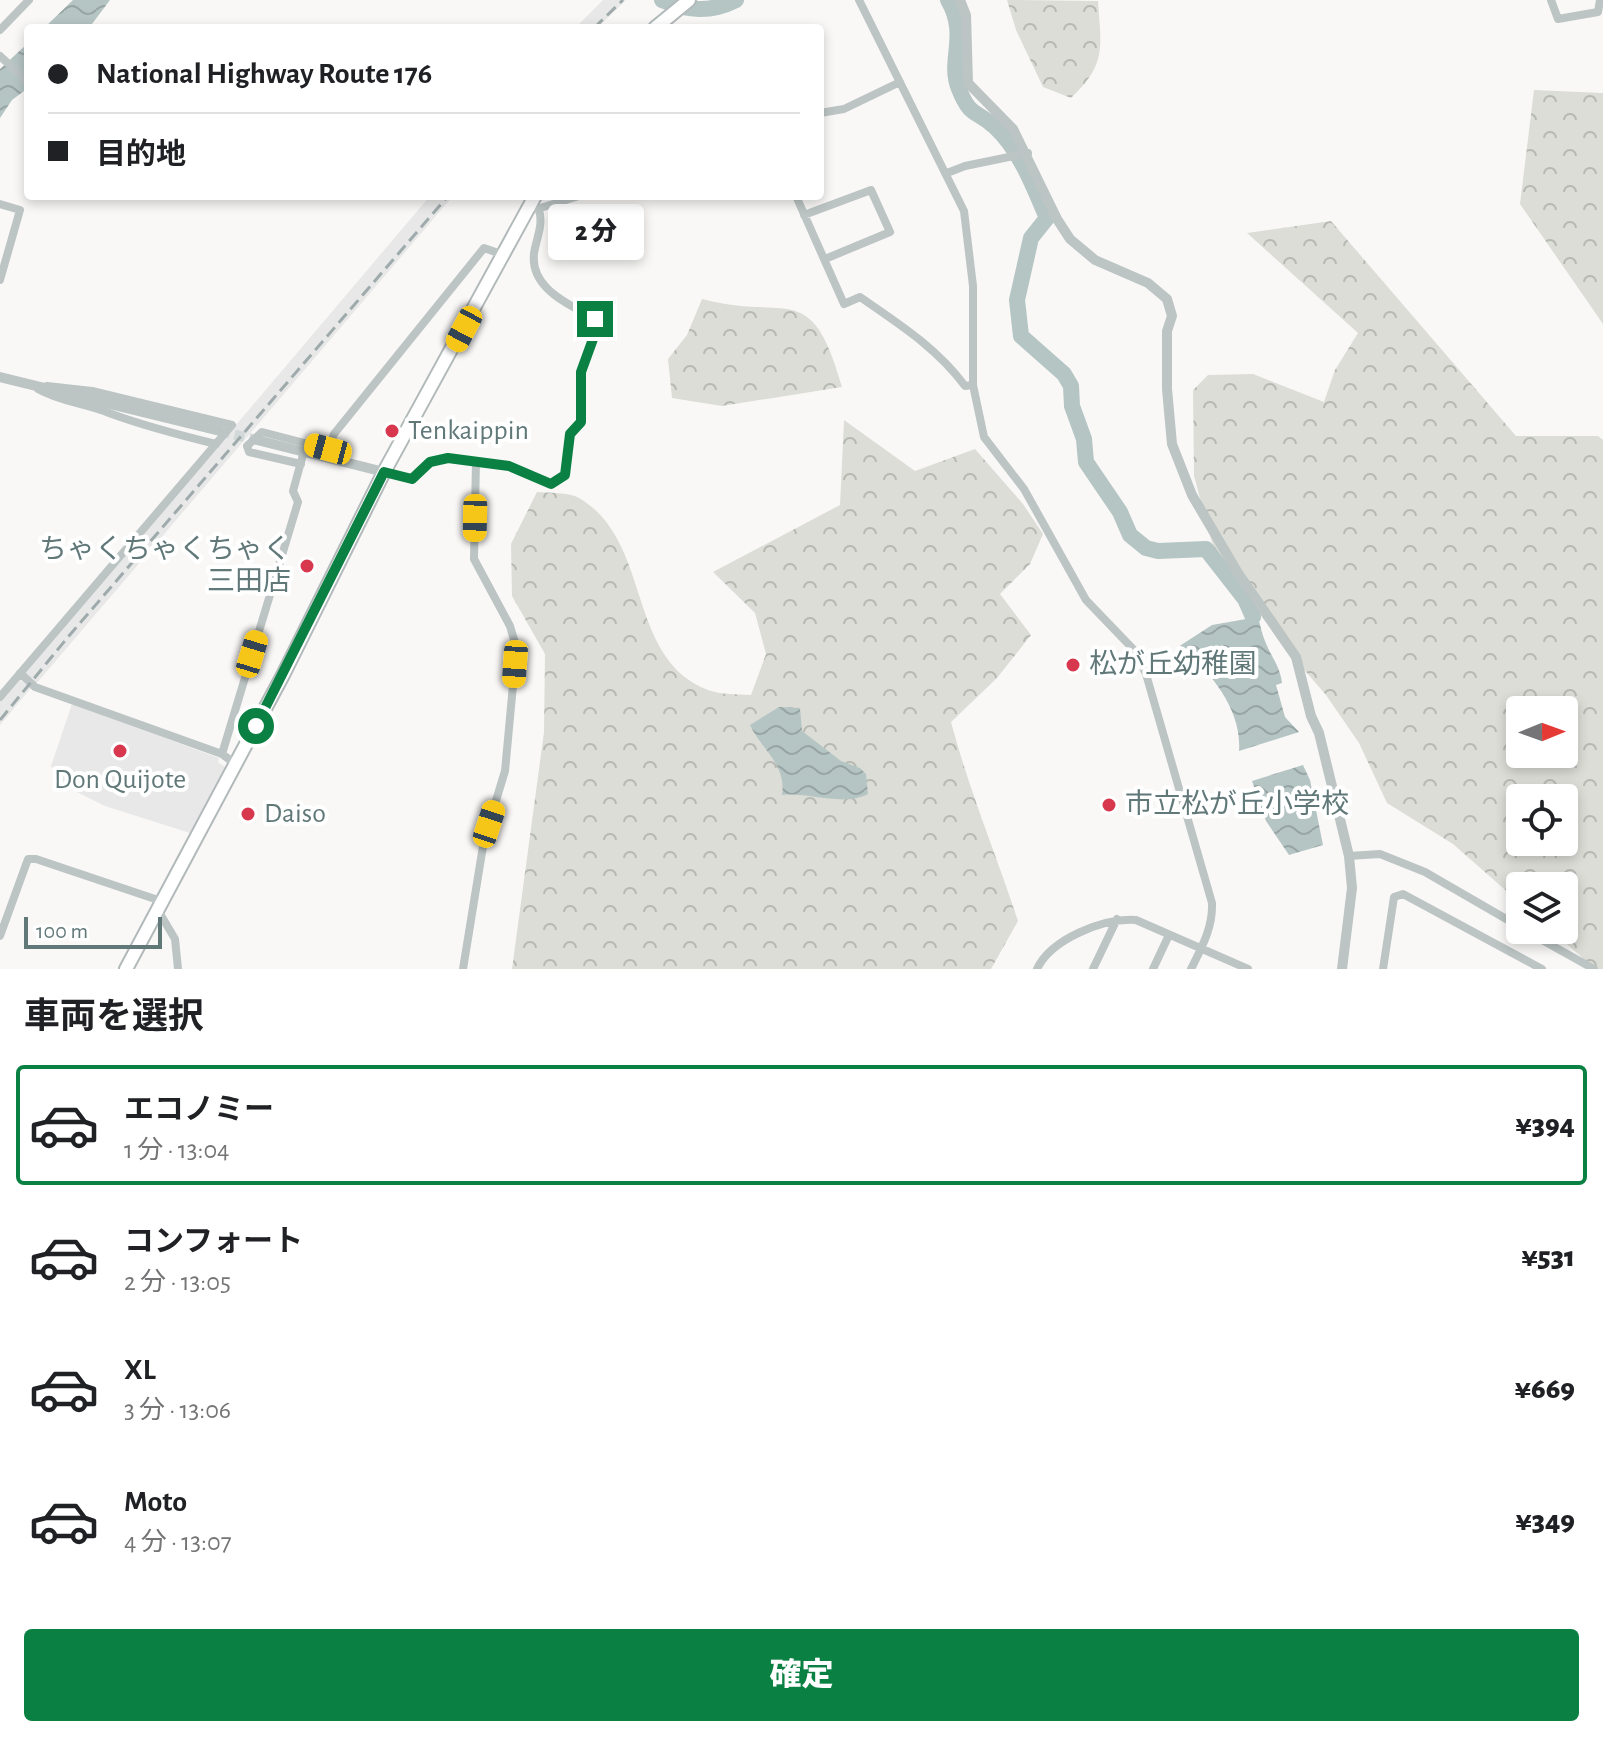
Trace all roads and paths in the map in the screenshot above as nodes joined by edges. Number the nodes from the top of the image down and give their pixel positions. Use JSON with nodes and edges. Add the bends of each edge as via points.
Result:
{"nodes":[{"id":1,"x":29,"y":0,"type":"edge"},
{"id":2,"x":859,"y":0,"type":"edge"},
{"id":3,"x":960,"y":0,"type":"edge"},
{"id":4,"x":1551,"y":0,"type":"edge"},
{"id":5,"x":1600,"y":0,"type":"edge"},
{"id":6,"x":683,"y":5,"type":"edge"},
{"id":7,"x":660,"y":24,"type":"edge"},
{"id":8,"x":0,"y":30,"type":"edge"},
{"id":9,"x":0,"y":56,"type":"edge"},
{"id":10,"x":24,"y":78,"type":"edge"},
{"id":11,"x":900,"y":82,"type":"junction"},
{"id":12,"x":824,"y":112,"type":"edge"},
{"id":13,"x":1025,"y":154,"type":"junction"},
{"id":14,"x":947,"y":173,"type":"junction"},
{"id":15,"x":556,"y":200,"type":"edge"},
{"id":16,"x":798,"y":200,"type":"edge"},
{"id":17,"x":0,"y":204,"type":"edge"},
{"id":18,"x":534,"y":204,"type":"edge"},
{"id":19,"x":804,"y":215,"type":"junction"},
{"id":20,"x":504,"y":255,"type":"junction"},
{"id":21,"x":825,"y":259,"type":"junction"},
{"id":22,"x":0,"y":280,"type":"edge"},
{"id":23,"x":0,"y":377,"type":"edge"},
{"id":24,"x":973,"y":385,"type":"junction"},
{"id":25,"x":34,"y":386,"type":"junction"},
{"id":26,"x":220,"y":431,"type":"tunnel mouth"},
{"id":27,"x":257,"y":440,"type":"tunnel mouth"},
{"id":28,"x":216,"y":444,"type":"junction"},
{"id":29,"x":304,"y":451,"type":"junction"},
{"id":30,"x":327,"y":452,"type":"junction"},
{"id":31,"x":476,"y":461,"type":"junction"},
{"id":32,"x":301,"y":464,"type":"junction"},
{"id":33,"x":384,"y":472,"type":"junction"},
{"id":34,"x":20,"y":673,"type":"junction"},
{"id":35,"x":0,"y":697,"type":"edge"},
{"id":36,"x":222,"y":754,"type":"junction"},
{"id":37,"x":234,"y":763,"type":"junction"},
{"id":38,"x":1349,"y":856,"type":"junction"},
{"id":39,"x":162,"y":907,"type":"junction"},
{"id":40,"x":1118,"y":919,"type":"junction"},
{"id":41,"x":1506,"y":920,"type":"edge"},
{"id":42,"x":1169,"y":935,"type":"junction"},
{"id":43,"x":0,"y":936,"type":"edge"},
{"id":44,"x":1549,"y":944,"type":"edge"},
{"id":45,"x":1202,"y":948,"type":"junction"},
{"id":46,"x":126,"y":969,"type":"edge"},
{"id":47,"x":178,"y":969,"type":"edge"},
{"id":48,"x":463,"y":969,"type":"edge"},
{"id":49,"x":1037,"y":969,"type":"edge"},
{"id":50,"x":1093,"y":969,"type":"edge"},
{"id":51,"x":1153,"y":969,"type":"edge"},
{"id":52,"x":1191,"y":969,"type":"edge"},
{"id":53,"x":1248,"y":969,"type":"edge"},
{"id":54,"x":1342,"y":969,"type":"edge"},
{"id":55,"x":1383,"y":969,"type":"edge"},
{"id":56,"x":1542,"y":969,"type":"edge"},
{"id":57,"x":1594,"y":969,"type":"edge"}],
"edges":[{"from":1,"to":8,"type":"street"},
{"from":2,"to":11,"type":"street"},
{"from":3,"to":13,"type":"street","via":[[966,15],[968,83],[1013,129]]},
{"from":4,"to":5,"type":"street","via":[[1558,19],[1598,12]]},
{"from":6,"to":7,"type":"highway"},
{"from":9,"to":10,"type":"street"},
{"from":11,"to":12,"type":"street","via":[[844,109]]},
{"from":11,"to":14,"type":"street"},
{"from":13,"to":14,"type":"street"},
{"from":13,"to":38,"type":"street","via":[[1070,239],[1095,260],[1148,283],[1167,299],[1172,316],[1167,389],[1172,444],[1192,495],[1296,657]]},
{"from":14,"to":24,"type":"street","via":[[970,235]]},
{"from":15,"to":18,"type":"street"},
{"from":16,"to":19,"type":"street"},
{"from":17,"to":22,"type":"street","via":[[20,210]]},
{"from":18,"to":20,"type":"highway"},
{"from":18,"to":31,"type":"street","via":[[542,222],[531,263],[535,274],[564,302],[595,319],[597,328],[581,372],[581,422],[570,434],[565,475],[551,484],[509,466]]},
{"from":19,"to":21,"type":"street"},
{"from":19,"to":21,"type":"street","via":[[871,190],[881,210],[890,232]]},
{"from":20,"to":30,"type":"street","via":[[484,248],[334,434]]},
{"from":20,"to":33,"type":"highway"},
{"from":21,"to":24,"type":"street","via":[[844,304],[860,297],[920,338],[965,386]]},
{"from":23,"to":25,"type":"street"},
{"from":24,"to":45,"type":"street","via":[[984,437],[1024,489],[1086,600],[1135,651],[1146,674],[1212,903],[1213,917]]},
{"from":25,"to":26,"type":"street"},
{"from":25,"to":28,"type":"street","via":[[64,402]]},
{"from":25,"to":28,"type":"street","via":[[92,391],[232,425]]},
{"from":27,"to":29,"type":"street"},
{"from":28,"to":34,"type":"street"},
{"from":29,"to":30,"type":"street"},
{"from":29,"to":32,"type":"street"},
{"from":30,"to":32,"type":"street","via":[[262,432],[247,446],[249,452]]},
{"from":30,"to":33,"type":"street"},
{"from":31,"to":33,"type":"street","via":[[439,458],[412,479]]},
{"from":31,"to":48,"type":"street","via":[[474,559],[510,626],[515,664],[505,771],[484,840]]},
{"from":32,"to":36,"type":"street","via":[[293,491],[298,502]]},
{"from":33,"to":37,"type":"highway"},
{"from":34,"to":35,"type":"street"},
{"from":34,"to":36,"type":"street","via":[[35,687]]},
{"from":36,"to":37,"type":"street"},
{"from":37,"to":39,"type":"highway"},
{"from":38,"to":41,"type":"street","via":[[1380,854],[1413,867]]},
{"from":38,"to":54,"type":"street","via":[[1352,888]]},
{"from":39,"to":43,"type":"street","via":[[28,859]]},
{"from":39,"to":46,"type":"highway"},
{"from":39,"to":47,"type":"street","via":[[175,939]]},
{"from":40,"to":42,"type":"street","via":[[1136,920]]},
{"from":40,"to":49,"type":"street","via":[[1052,947]]},
{"from":40,"to":50,"type":"street"},
{"from":42,"to":45,"type":"street"},
{"from":42,"to":51,"type":"street"},
{"from":44,"to":57,"type":"street"},
{"from":45,"to":52,"type":"street"},
{"from":45,"to":53,"type":"street"},
{"from":55,"to":56,"type":"street","via":[[1394,897],[1403,894]]}]}
